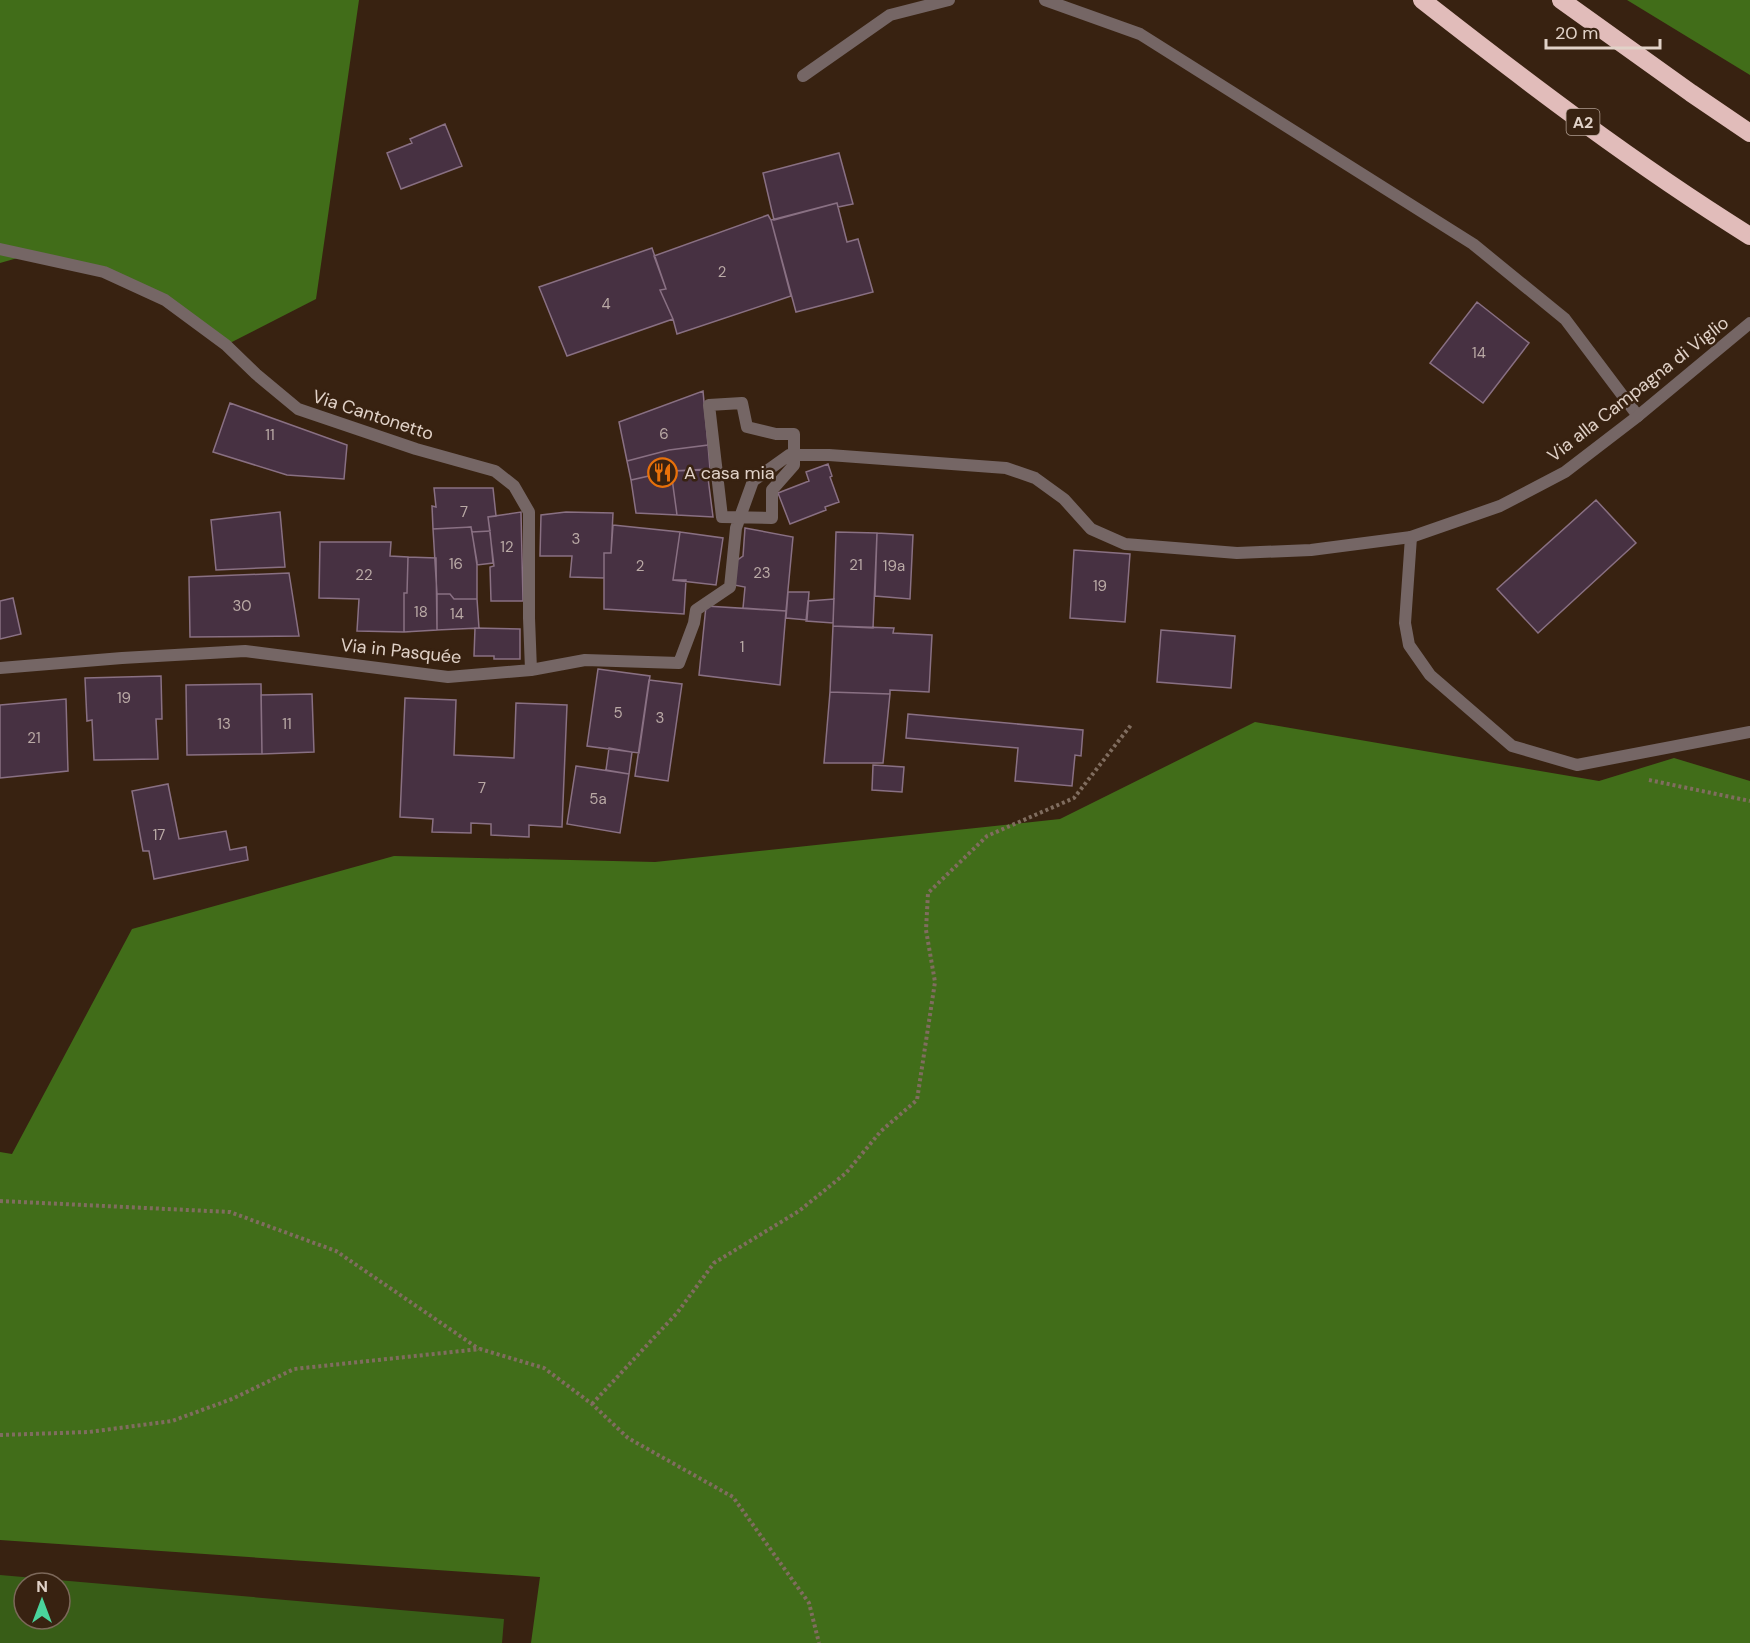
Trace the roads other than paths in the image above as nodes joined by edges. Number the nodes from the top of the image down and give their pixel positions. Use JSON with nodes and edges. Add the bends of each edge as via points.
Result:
{"nodes":[{"id":1,"x":949,"y":0,"type":"edge"},
{"id":2,"x":1045,"y":0,"type":"edge"},
{"id":3,"x":1422,"y":0,"type":"edge"},
{"id":4,"x":1561,"y":0,"type":"edge"},
{"id":5,"x":803,"y":76,"type":"dead end"},
{"id":6,"x":1750,"y":133,"type":"edge"},
{"id":7,"x":1750,"y":236,"type":"edge"},
{"id":8,"x":0,"y":249,"type":"edge"},
{"id":9,"x":1750,"y":323,"type":"edge"},
{"id":10,"x":1638,"y":416,"type":"junction"},
{"id":11,"x":795,"y":455,"type":"junction"},
{"id":12,"x":738,"y":523,"type":"junction"},
{"id":13,"x":1411,"y":537,"type":"junction"},
{"id":14,"x":0,"y":668,"type":"edge"},
{"id":15,"x":531,"y":670,"type":"junction"},
{"id":16,"x":1750,"y":732,"type":"edge"}],
"edges":[{"from":1,"to":5,"type":"street","via":[[890,15]]},
{"from":2,"to":10,"type":"street","via":[[1140,34],[1473,244],[1565,319]]},
{"from":3,"to":7,"type":"highway","number":"A2","via":[[1551,99]]},
{"from":4,"to":6,"type":"highway"},
{"from":8,"to":15,"type":"street","name":"Via Cantonetto","via":[[104,272],[165,300],[226,345],[298,409],[495,471],[514,486],[529,512]]},
{"from":9,"to":10,"type":"street","name":"Via alla Campagna di Viglio"},
{"from":10,"to":13,"type":"street","name":"Via alla Campagna di Viglio","via":[[1565,472],[1500,506]]},
{"from":11,"to":12,"type":"street","via":[[789,455],[753,481]]},
{"from":11,"to":12,"type":"street","via":[[794,465],[772,490],[772,518]]},
{"from":11,"to":12,"type":"street","via":[[794,434],[747,428],[742,404],[709,405],[722,517]]},
{"from":11,"to":13,"type":"street","name":"Via alla Campagna di Viglio","via":[[1006,468],[1035,478],[1064,499],[1090,529],[1125,544],[1237,553],[1311,550]]},
{"from":12,"to":15,"type":"street","name":"Via in Pasquée","via":[[730,587],[696,610],[679,663],[585,660]]},
{"from":13,"to":16,"type":"street","via":[[1405,623],[1408,645],[1430,675],[1512,746],[1577,765]]},
{"from":14,"to":15,"type":"street","name":"Via in Pasquée","via":[[245,651],[448,677]]}]}
